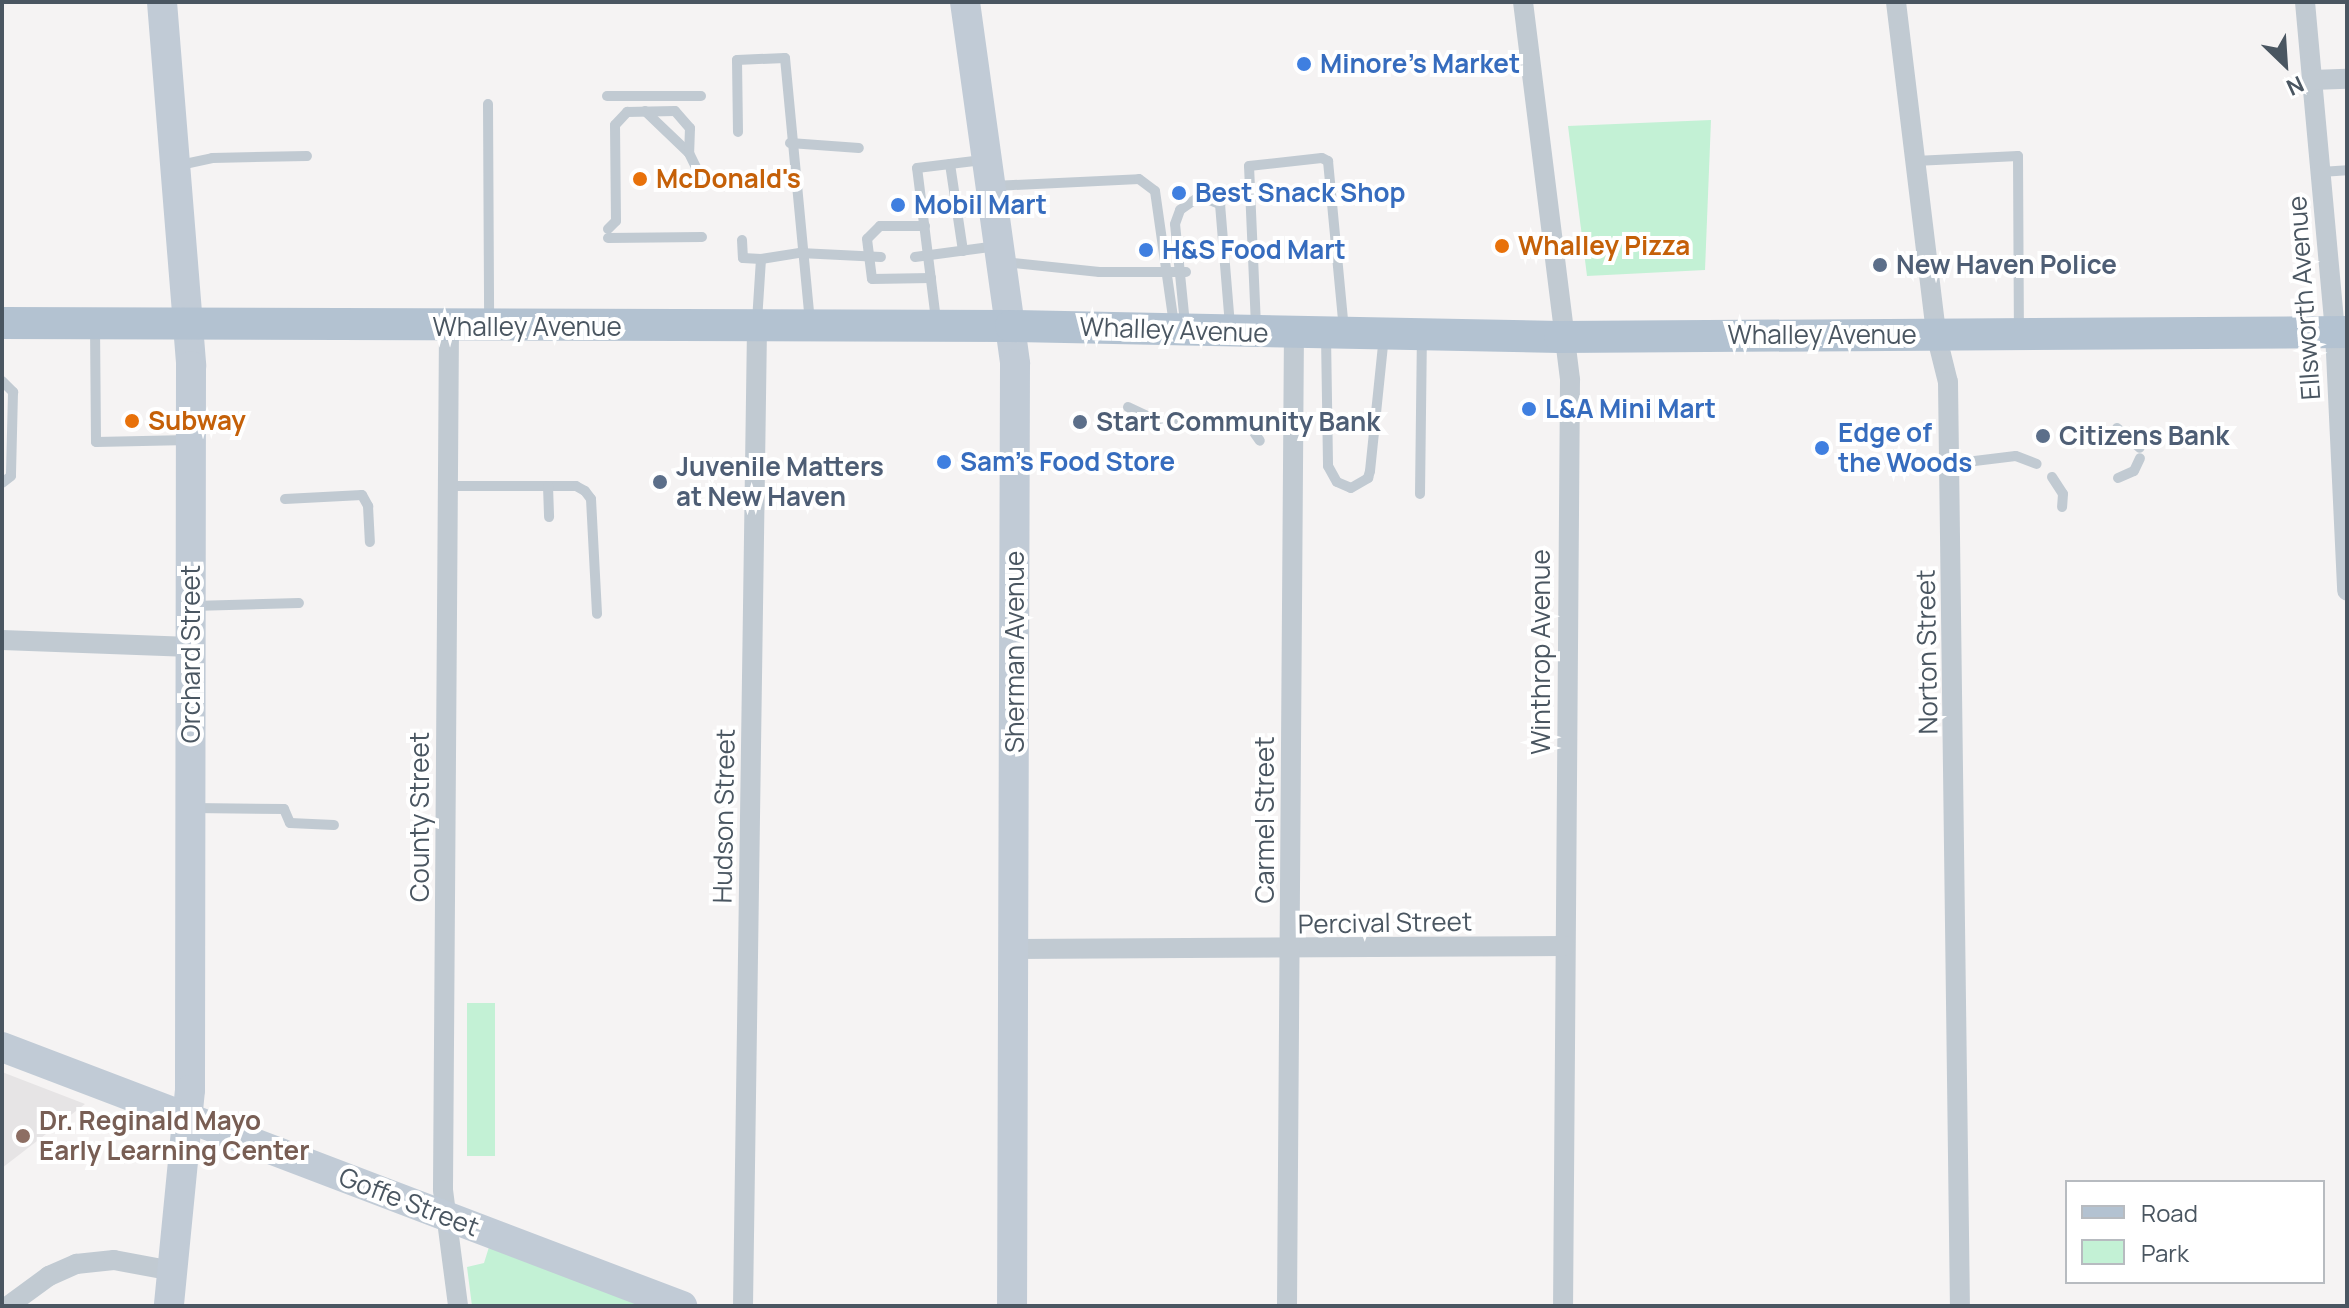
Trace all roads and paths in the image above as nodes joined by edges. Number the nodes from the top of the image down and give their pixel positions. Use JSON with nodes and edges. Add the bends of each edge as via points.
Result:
{"nodes":[{"id":1,"x":162,"y":2,"type":"edge"},
{"id":2,"x":965,"y":2,"type":"edge"},
{"id":3,"x":1523,"y":2,"type":"edge"},
{"id":4,"x":1896,"y":2,"type":"edge"},
{"id":5,"x":2305,"y":2,"type":"edge"},
{"id":6,"x":2347,"y":79,"type":"edge"},
{"id":7,"x":2312,"y":80,"type":"junction"},
{"id":8,"x":607,"y":96,"type":"dead end"},
{"id":9,"x":701,"y":96,"type":"dead end"},
{"id":10,"x":488,"y":104,"type":"dead end"},
{"id":11,"x":645,"y":111,"type":"junction"},
{"id":12,"x":738,"y":132,"type":"dead end"},
{"id":13,"x":790,"y":143,"type":"junction"},
{"id":14,"x":859,"y":148,"type":"dead end"},
{"id":15,"x":689,"y":153,"type":"junction"},
{"id":16,"x":307,"y":156,"type":"dead end"},
{"id":17,"x":1915,"y":161,"type":"junction"},
{"id":18,"x":950,"y":164,"type":"junction"},
{"id":19,"x":174,"y":166,"type":"junction"},
{"id":20,"x":2347,"y":170,"type":"edge"},
{"id":21,"x":2321,"y":172,"type":"junction"},
{"id":22,"x":989,"y":173,"type":"junction"},
{"id":23,"x":701,"y":178,"type":"dead end"},
{"id":24,"x":925,"y":226,"type":"junction"},
{"id":25,"x":702,"y":237,"type":"dead end"},
{"id":26,"x":742,"y":240,"type":"dead end"},
{"id":27,"x":963,"y":251,"type":"junction"},
{"id":28,"x":800,"y":253,"type":"junction"},
{"id":29,"x":1000,"y":254,"type":"junction"},
{"id":30,"x":875,"y":257,"type":"junction"},
{"id":31,"x":915,"y":257,"type":"dead end"},
{"id":32,"x":928,"y":257,"type":"junction"},
{"id":33,"x":761,"y":259,"type":"junction"},
{"id":34,"x":1165,"y":272,"type":"junction"},
{"id":35,"x":1183,"y":272,"type":"junction"},
{"id":36,"x":931,"y":278,"type":"junction"},
{"id":37,"x":2,"y":323,"type":"edge"},
{"id":38,"x":94,"y":324,"type":"junction"},
{"id":39,"x":184,"y":325,"type":"junction"},
{"id":40,"x":937,"y":326,"type":"junction"},
{"id":41,"x":1011,"y":326,"type":"junction"},
{"id":42,"x":449,"y":327,"type":"junction"},
{"id":43,"x":489,"y":327,"type":"junction"},
{"id":44,"x":757,"y":327,"type":"junction"},
{"id":45,"x":811,"y":327,"type":"junction"},
{"id":46,"x":1180,"y":330,"type":"junction"},
{"id":47,"x":1243,"y":332,"type":"junction"},
{"id":48,"x":2341,"y":332,"type":"edge"},
{"id":49,"x":1294,"y":334,"type":"junction"},
{"id":50,"x":1335,"y":334,"type":"junction"},
{"id":51,"x":1936,"y":334,"type":"junction"},
{"id":52,"x":2019,"y":334,"type":"junction"},
{"id":53,"x":1384,"y":335,"type":"junction"},
{"id":54,"x":1422,"y":335,"type":"junction"},
{"id":55,"x":1560,"y":337,"type":"junction"},
{"id":56,"x":2,"y":381,"type":"edge"},
{"id":57,"x":1128,"y":407,"type":"dead end"},
{"id":58,"x":2117,"y":428,"type":"dead end"},
{"id":59,"x":191,"y":440,"type":"junction"},
{"id":60,"x":1260,"y":441,"type":"dead end"},
{"id":61,"x":1950,"y":464,"type":"junction"},
{"id":62,"x":2037,"y":464,"type":"dead end"},
{"id":63,"x":2052,"y":477,"type":"dead end"},
{"id":64,"x":2118,"y":478,"type":"dead end"},
{"id":65,"x":2,"y":483,"type":"edge"},
{"id":66,"x":448,"y":486,"type":"junction"},
{"id":67,"x":548,"y":486,"type":"junction"},
{"id":68,"x":1420,"y":494,"type":"dead end"},
{"id":69,"x":285,"y":499,"type":"dead end"},
{"id":70,"x":2062,"y":507,"type":"dead end"},
{"id":71,"x":549,"y":517,"type":"dead end"},
{"id":72,"x":370,"y":542,"type":"dead end"},
{"id":73,"x":2347,"y":591,"type":"edge"},
{"id":74,"x":299,"y":603,"type":"dead end"},
{"id":75,"x":191,"y":606,"type":"junction"},
{"id":76,"x":597,"y":614,"type":"dead end"},
{"id":77,"x":2,"y":640,"type":"edge"},
{"id":78,"x":191,"y":647,"type":"junction"},
{"id":79,"x":191,"y":808,"type":"junction"},
{"id":80,"x":334,"y":825,"type":"dead end"},
{"id":81,"x":1565,"y":946,"type":"junction"},
{"id":82,"x":1013,"y":949,"type":"junction"},
{"id":83,"x":1291,"y":950,"type":"junction"},
{"id":84,"x":2,"y":1047,"type":"edge"},
{"id":85,"x":188,"y":1119,"type":"junction"},
{"id":86,"x":446,"y":1217,"type":"junction"},
{"id":87,"x":173,"y":1271,"type":"junction"},
{"id":88,"x":8,"y":1306,"type":"edge"},
{"id":89,"x":169,"y":1306,"type":"edge"},
{"id":90,"x":458,"y":1306,"type":"edge"},
{"id":91,"x":682,"y":1306,"type":"edge"},
{"id":92,"x":743,"y":1306,"type":"edge"},
{"id":93,"x":1012,"y":1306,"type":"edge"},
{"id":94,"x":1287,"y":1306,"type":"edge"},
{"id":95,"x":1563,"y":1306,"type":"edge"},
{"id":96,"x":1960,"y":1306,"type":"edge"}],
"edges":[{"from":1,"to":19,"type":"main road","name":"Orchard Street"},
{"from":2,"to":22,"type":"main road","name":"Sherman Avenue"},
{"from":3,"to":55,"type":"street","name":"Winthrop Avenue"},
{"from":4,"to":17,"type":"street","name":"Norton Street"},
{"from":5,"to":7,"type":"street","name":"Ellsworth Avenue"},
{"from":6,"to":7,"type":"street"},
{"from":7,"to":21,"type":"street","name":"Ellsworth Avenue"},
{"from":8,"to":9,"type":"lane"},
{"from":10,"to":43,"type":"lane"},
{"from":11,"to":15,"type":"lane"},
{"from":11,"to":15,"type":"lane","via":[[675,111],[690,128]]},
{"from":11,"to":25,"type":"lane","via":[[627,112],[615,125],[616,221],[608,234]]},
{"from":12,"to":13,"type":"lane","via":[[737,60],[785,58]]},
{"from":13,"to":14,"type":"lane"},
{"from":13,"to":28,"type":"lane"},
{"from":15,"to":23,"type":"lane"},
{"from":16,"to":19,"type":"lane","via":[[212,158]]},
{"from":17,"to":51,"type":"street","name":"Norton Street"},
{"from":17,"to":52,"type":"lane","via":[[2018,156]]},
{"from":18,"to":22,"type":"lane"},
{"from":18,"to":24,"type":"lane","via":[[917,168]]},
{"from":18,"to":27,"type":"lane"},
{"from":19,"to":39,"type":"main road","name":"Orchard Street"},
{"from":20,"to":21,"type":"lane"},
{"from":21,"to":48,"type":"street","name":"Ellsworth Avenue"},
{"from":22,"to":29,"type":"main road","name":"Sherman Avenue"},
{"from":22,"to":34,"type":"lane","via":[[1139,179],[1155,191]]},
{"from":24,"to":30,"type":"lane","via":[[880,226],[867,239]]},
{"from":24,"to":32,"type":"lane"},
{"from":26,"to":33,"type":"lane","via":[[743,258]]},
{"from":27,"to":29,"type":"lane"},
{"from":27,"to":32,"type":"lane"},
{"from":28,"to":30,"type":"lane"},
{"from":28,"to":33,"type":"lane"},
{"from":28,"to":45,"type":"lane"},
{"from":29,"to":34,"type":"lane","via":[[1099,272]]},
{"from":29,"to":41,"type":"main road","name":"Sherman Avenue"},
{"from":30,"to":36,"type":"lane","via":[[872,279]]},
{"from":31,"to":32,"type":"lane"},
{"from":32,"to":36,"type":"lane"},
{"from":33,"to":44,"type":"lane"},
{"from":34,"to":35,"type":"lane"},
{"from":34,"to":46,"type":"lane"},
{"from":35,"to":46,"type":"lane"},
{"from":35,"to":47,"type":"lane","via":[[1180,210],[1200,196],[1220,204],[1221,271]]},
{"from":36,"to":40,"type":"lane"},
{"from":37,"to":38,"type":"main road","name":"Whalley Avenue"},
{"from":38,"to":39,"type":"main road","name":"Whalley Avenue"},
{"from":38,"to":59,"type":"lane","via":[[96,442]]},
{"from":39,"to":42,"type":"main road","name":"Whalley Avenue"},
{"from":39,"to":59,"type":"main road","name":"Orchard Street"},
{"from":40,"to":41,"type":"main road","name":"Whalley Avenue"},
{"from":40,"to":45,"type":"main road","name":"Whalley Avenue"},
{"from":41,"to":46,"type":"main road","name":"Whalley Avenue"},
{"from":41,"to":82,"type":"main road","name":"Sherman Avenue"},
{"from":42,"to":43,"type":"main road","name":"Whalley Avenue"},
{"from":42,"to":66,"type":"street","name":"County Street"},
{"from":43,"to":44,"type":"main road","name":"Whalley Avenue"},
{"from":44,"to":45,"type":"main road","name":"Whalley Avenue"},
{"from":44,"to":92,"type":"street","name":"Hudson Street"},
{"from":46,"to":47,"type":"main road","name":"Whalley Avenue"},
{"from":47,"to":49,"type":"main road","name":"Whalley Avenue"},
{"from":47,"to":50,"type":"lane","via":[[1249,166],[1322,158],[1328,161]]},
{"from":48,"to":52,"type":"main road","name":"Whalley Avenue"},
{"from":48,"to":73,"type":"street","name":"Ellsworth Avenue"},
{"from":49,"to":50,"type":"main road","name":"Whalley Avenue"},
{"from":49,"to":83,"type":"street","name":"Carmel Street"},
{"from":50,"to":53,"type":"main road","name":"Whalley Avenue"},
{"from":50,"to":53,"type":"lane","via":[[1328,466],[1337,482],[1351,488],[1370,471]]},
{"from":51,"to":52,"type":"main road","name":"Whalley Avenue"},
{"from":51,"to":55,"type":"main road","name":"Whalley Avenue"},
{"from":51,"to":61,"type":"street","name":"Norton Street","via":[[1948,382]]},
{"from":53,"to":54,"type":"main road","name":"Whalley Avenue"},
{"from":54,"to":55,"type":"main road","name":"Whalley Avenue"},
{"from":54,"to":68,"type":"lane"},
{"from":55,"to":81,"type":"street","name":"Winthrop Avenue","via":[[1570,380]]},
{"from":56,"to":65,"type":"lane","via":[[13,392],[11,476]]},
{"from":57,"to":60,"type":"lane","via":[[1158,421],[1246,421]]},
{"from":58,"to":64,"type":"lane","via":[[2140,453],[2134,471]]},
{"from":59,"to":75,"type":"main road","name":"Orchard Street"},
{"from":61,"to":62,"type":"lane","via":[[2016,456]]},
{"from":61,"to":96,"type":"street","name":"Norton Street"},
{"from":63,"to":70,"type":"lane","via":[[2063,494]]},
{"from":66,"to":67,"type":"lane"},
{"from":66,"to":86,"type":"street","name":"County Street"},
{"from":67,"to":71,"type":"lane"},
{"from":67,"to":76,"type":"lane","via":[[576,486],[591,499]]},
{"from":69,"to":72,"type":"lane","via":[[362,495],[368,506]]},
{"from":74,"to":75,"type":"lane"},
{"from":75,"to":78,"type":"main road","name":"Orchard Street"},
{"from":77,"to":78,"type":"street"},
{"from":78,"to":79,"type":"main road","name":"Orchard Street"},
{"from":79,"to":80,"type":"lane","via":[[284,809],[290,823]]},
{"from":79,"to":85,"type":"main road","name":"Orchard Street"},
{"from":81,"to":83,"type":"street","name":"Percival Street"},
{"from":81,"to":95,"type":"street","name":"Winthrop Avenue"},
{"from":82,"to":83,"type":"street","name":"Percival Street"},
{"from":82,"to":93,"type":"main road","name":"Sherman Avenue"},
{"from":83,"to":94,"type":"street","name":"Carmel Street"},
{"from":84,"to":85,"type":"main road","name":"Goffe Street"},
{"from":85,"to":86,"type":"main road","name":"Goffe Street"},
{"from":85,"to":87,"type":"main road","name":"Orchard Street"},
{"from":86,"to":90,"type":"street","name":"County Street"},
{"from":86,"to":91,"type":"main road","name":"Goffe Street"},
{"from":87,"to":88,"type":"street","via":[[114,1260],[76,1264]]},
{"from":87,"to":89,"type":"main road","name":"Orchard Street"}]}
